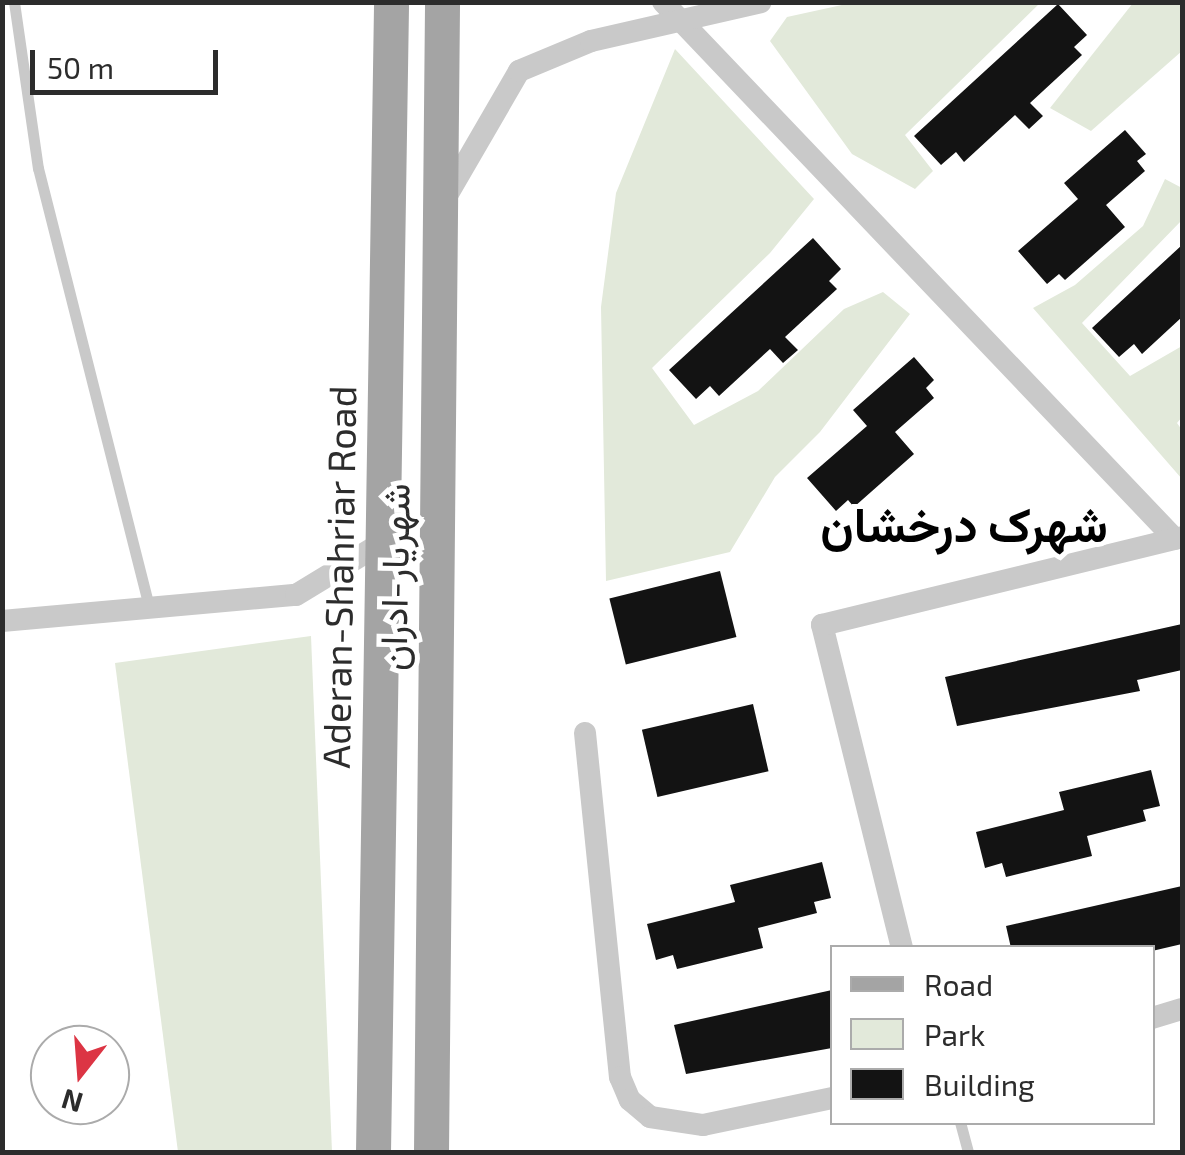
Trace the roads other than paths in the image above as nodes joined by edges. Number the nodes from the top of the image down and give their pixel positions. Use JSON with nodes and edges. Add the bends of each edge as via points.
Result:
{"nodes":[{"id":1,"x":14,"y":2,"type":"edge"},
{"id":2,"x":392,"y":2,"type":"edge"},
{"id":3,"x":442,"y":2,"type":"edge"},
{"id":4,"x":662,"y":2,"type":"edge"},
{"id":5,"x":761,"y":2,"type":"edge"},
{"id":6,"x":681,"y":22,"type":"junction"},
{"id":7,"x":440,"y":207,"type":"junction"},
{"id":8,"x":1179,"y":538,"type":"edge"},
{"id":9,"x":382,"y":542,"type":"junction"},
{"id":10,"x":149,"y":608,"type":"junction"},
{"id":11,"x":2,"y":620,"type":"edge"},
{"id":12,"x":585,"y":733,"type":"dead end"},
{"id":13,"x":901,"y":945,"type":"edge"},
{"id":14,"x":1182,"y":1010,"type":"edge"},
{"id":15,"x":1155,"y":1017,"type":"edge"},
{"id":16,"x":830,"y":1098,"type":"edge"},
{"id":17,"x":961,"y":1125,"type":"edge"},
{"id":18,"x":373,"y":1152,"type":"edge"},
{"id":19,"x":431,"y":1152,"type":"edge"},
{"id":20,"x":968,"y":1152,"type":"edge"}],
"edges":[{"from":1,"to":10,"type":"lane","via":[[38,168]]},
{"from":2,"to":9,"type":"main road","name":"Aderan-Shahriar Road"},
{"from":3,"to":7,"type":"main road","name":"شهریار-ادران"},
{"from":4,"to":6,"type":"street"},
{"from":5,"to":6,"type":"street"},
{"from":6,"to":7,"type":"street","via":[[591,41],[519,71]]},
{"from":6,"to":8,"type":"street"},
{"from":7,"to":19,"type":"main road","name":"شهریار-ادران"},
{"from":8,"to":13,"type":"street","via":[[822,625]]},
{"from":9,"to":10,"type":"street","via":[[296,595]]},
{"from":9,"to":18,"type":"main road","name":"Aderan-Shahriar Road"},
{"from":10,"to":11,"type":"street"},
{"from":12,"to":16,"type":"street","via":[[620,1077],[630,1100],[650,1116],[702,1125]]},
{"from":14,"to":15,"type":"street"},
{"from":17,"to":20,"type":"lane"}]}
